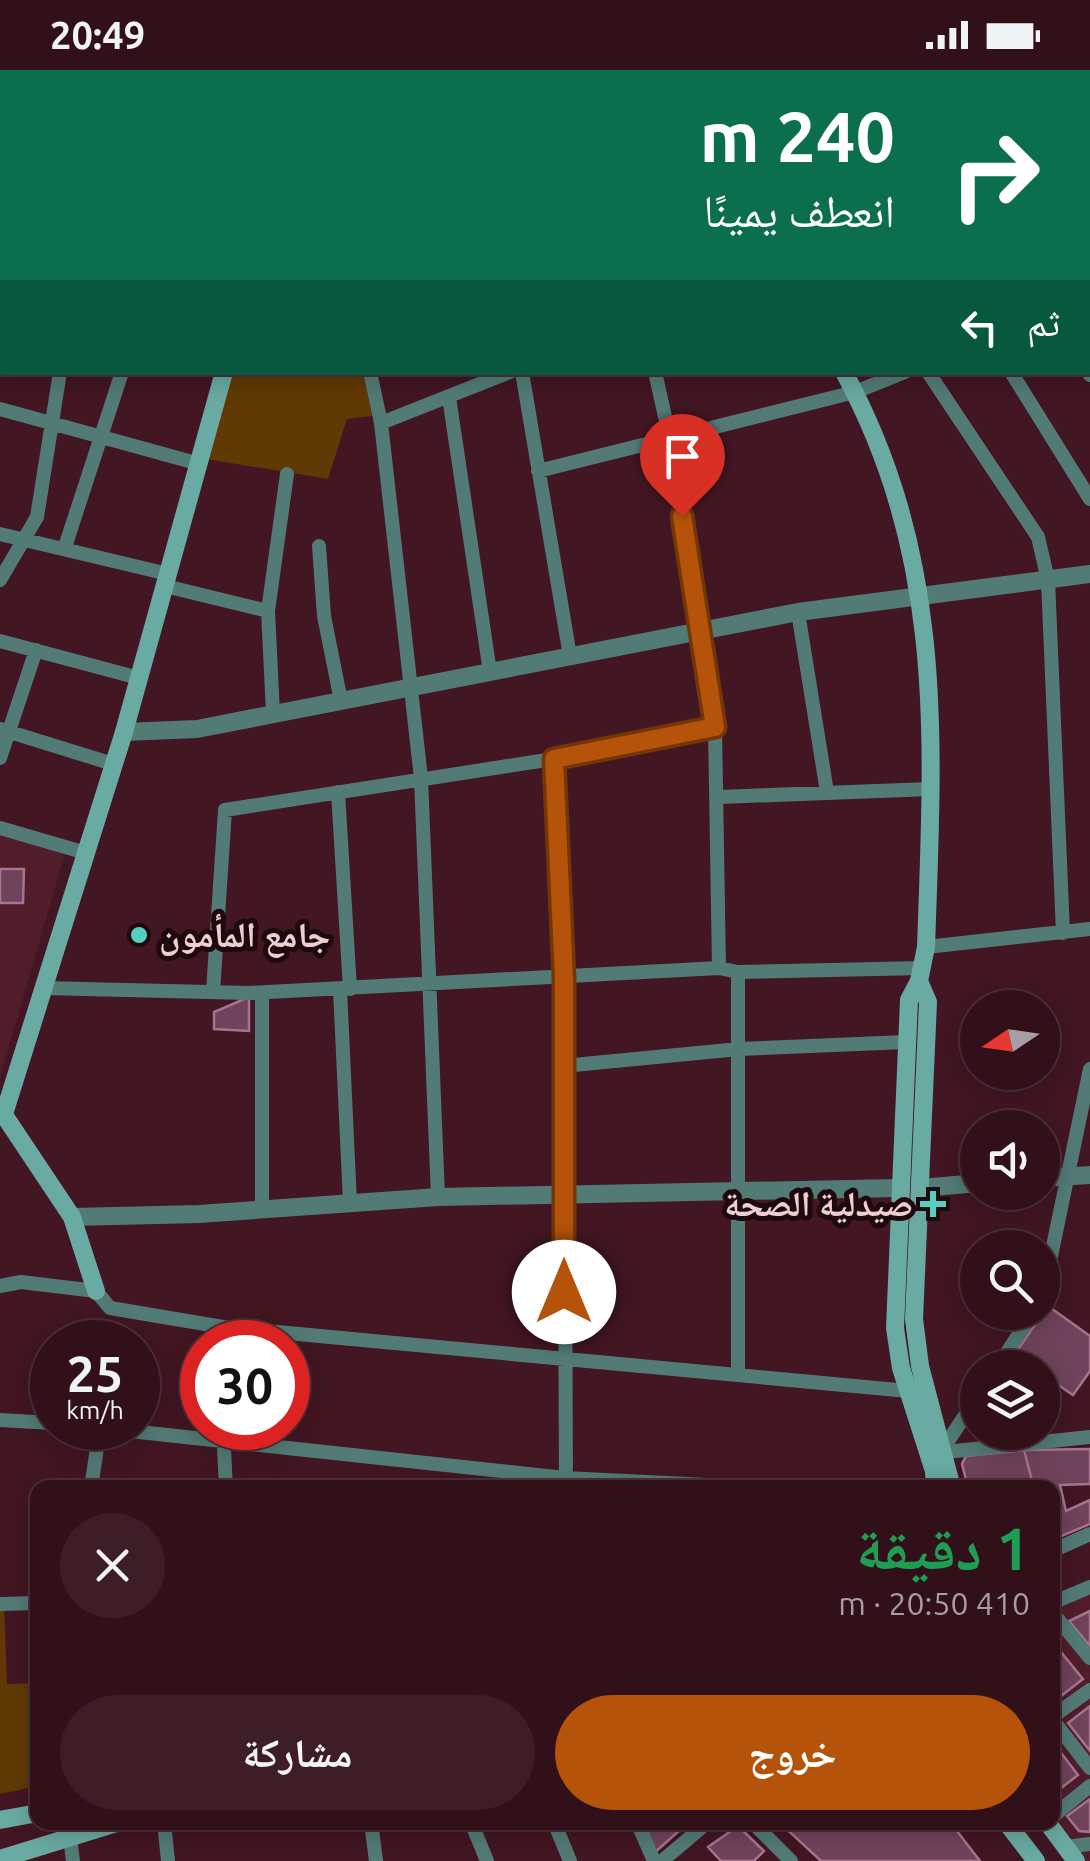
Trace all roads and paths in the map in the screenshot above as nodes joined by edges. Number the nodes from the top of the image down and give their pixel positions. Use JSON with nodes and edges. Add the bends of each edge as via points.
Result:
{"nodes":[{"id":1,"x":60,"y":375,"type":"edge"},
{"id":2,"x":121,"y":375,"type":"edge"},
{"id":3,"x":223,"y":375,"type":"edge"},
{"id":4,"x":371,"y":375,"type":"edge"},
{"id":5,"x":503,"y":375,"type":"edge"},
{"id":6,"x":522,"y":375,"type":"edge"},
{"id":7,"x":656,"y":375,"type":"edge"},
{"id":8,"x":846,"y":375,"type":"edge"},
{"id":9,"x":897,"y":375,"type":"edge"},
{"id":10,"x":930,"y":375,"type":"edge"},
{"id":11,"x":1013,"y":375,"type":"edge"},
{"id":12,"x":854,"y":392,"type":"junction"},
{"id":13,"x":448,"y":397,"type":"junction"},
{"id":14,"x":0,"y":409,"type":"edge"},
{"id":15,"x":55,"y":421,"type":"junction"},
{"id":16,"x":381,"y":422,"type":"junction"},
{"id":17,"x":101,"y":437,"type":"junction"},
{"id":18,"x":670,"y":439,"type":"junction"},
{"id":19,"x":196,"y":463,"type":"junction"},
{"id":20,"x":538,"y":472,"type":"junction"},
{"id":21,"x":287,"y":474,"type":"dead end"},
{"id":22,"x":1090,"y":499,"type":"edge"},
{"id":23,"x":0,"y":534,"type":"edge"},
{"id":24,"x":26,"y":540,"type":"junction"},
{"id":25,"x":319,"y":546,"type":"dead end"},
{"id":26,"x":64,"y":547,"type":"junction"},
{"id":27,"x":1090,"y":574,"type":"edge"},
{"id":28,"x":0,"y":580,"type":"edge"},
{"id":29,"x":166,"y":580,"type":"junction"},
{"id":30,"x":1048,"y":580,"type":"junction"},
{"id":31,"x":921,"y":595,"type":"junction"},
{"id":32,"x":268,"y":611,"type":"junction"},
{"id":33,"x":798,"y":612,"type":"junction"},
{"id":34,"x":699,"y":630,"type":"junction"},
{"id":35,"x":0,"y":641,"type":"edge"},
{"id":36,"x":36,"y":650,"type":"junction"},
{"id":37,"x":570,"y":656,"type":"junction"},
{"id":38,"x":490,"y":672,"type":"junction"},
{"id":39,"x":139,"y":678,"type":"junction"},
{"id":40,"x":410,"y":688,"type":"junction"},
{"id":41,"x":340,"y":701,"type":"junction"},
{"id":42,"x":273,"y":714,"type":"junction"},
{"id":43,"x":715,"y":727,"type":"junction"},
{"id":44,"x":5,"y":730,"type":"edge"},
{"id":45,"x":124,"y":732,"type":"junction"},
{"id":46,"x":0,"y":758,"type":"edge"},
{"id":47,"x":554,"y":759,"type":"junction"},
{"id":48,"x":113,"y":764,"type":"junction"},
{"id":49,"x":422,"y":778,"type":"junction"},
{"id":50,"x":931,"y":789,"type":"junction"},
{"id":51,"x":338,"y":792,"type":"junction"},
{"id":52,"x":828,"y":792,"type":"junction"},
{"id":53,"x":719,"y":798,"type":"junction"},
{"id":54,"x":0,"y":828,"type":"edge"},
{"id":55,"x":86,"y":853,"type":"junction"},
{"id":56,"x":1090,"y":929,"type":"edge"},
{"id":57,"x":1064,"y":932,"type":"junction"},
{"id":58,"x":926,"y":948,"type":"junction"},
{"id":59,"x":720,"y":968,"type":"junction"},
{"id":60,"x":738,"y":972,"type":"junction"},
{"id":61,"x":921,"y":974,"type":"junction"},
{"id":62,"x":564,"y":978,"type":"junction"},
{"id":63,"x":432,"y":986,"type":"junction"},
{"id":64,"x":43,"y":988,"type":"junction"},
{"id":65,"x":345,"y":989,"type":"junction"},
{"id":66,"x":213,"y":992,"type":"junction"},
{"id":67,"x":262,"y":992,"type":"junction"},
{"id":68,"x":906,"y":1042,"type":"junction"},
{"id":69,"x":739,"y":1049,"type":"junction"},
{"id":70,"x":563,"y":1066,"type":"junction"},
{"id":71,"x":1090,"y":1069,"type":"edge"},
{"id":72,"x":5,"y":1122,"type":"edge"},
{"id":73,"x":1080,"y":1176,"type":"edge"},
{"id":74,"x":960,"y":1185,"type":"edge"},
{"id":75,"x":898,"y":1188,"type":"junction"},
{"id":76,"x":921,"y":1188,"type":"junction"},
{"id":77,"x":740,"y":1192,"type":"junction"},
{"id":78,"x":564,"y":1196,"type":"junction"},
{"id":79,"x":438,"y":1197,"type":"junction"},
{"id":80,"x":350,"y":1203,"type":"junction"},
{"id":81,"x":262,"y":1210,"type":"junction"},
{"id":82,"x":72,"y":1217,"type":"junction"},
{"id":83,"x":1060,"y":1241,"type":"edge"},
{"id":84,"x":0,"y":1286,"type":"edge"},
{"id":85,"x":96,"y":1292,"type":"junction"},
{"id":86,"x":180,"y":1325,"type":"edge"},
{"id":87,"x":310,"y":1340,"type":"edge"},
{"id":88,"x":564,"y":1356,"type":"junction"},
{"id":89,"x":738,"y":1373,"type":"junction"},
{"id":90,"x":908,"y":1391,"type":"junction"},
{"id":91,"x":0,"y":1420,"type":"edge"},
{"id":92,"x":30,"y":1422,"type":"edge"},
{"id":93,"x":960,"y":1425,"type":"edge"},
{"id":94,"x":1090,"y":1437,"type":"edge"},
{"id":95,"x":310,"y":1445,"type":"edge"},
{"id":96,"x":97,"y":1450,"type":"edge"},
{"id":97,"x":224,"y":1450,"type":"edge"},
{"id":98,"x":944,"y":1450,"type":"junction"},
{"id":99,"x":92,"y":1480,"type":"edge"},
{"id":100,"x":226,"y":1480,"type":"edge"},
{"id":101,"x":552,"y":1480,"type":"edge"},
{"id":102,"x":566,"y":1480,"type":"edge"},
{"id":103,"x":935,"y":1480,"type":"edge"},
{"id":104,"x":950,"y":1480,"type":"edge"},
{"id":105,"x":1090,"y":1534,"type":"edge"},
{"id":106,"x":1060,"y":1547,"type":"edge"},
{"id":107,"x":1090,"y":1586,"type":"edge"},
{"id":108,"x":1060,"y":1599,"type":"edge"},
{"id":109,"x":30,"y":1603,"type":"edge"},
{"id":110,"x":0,"y":1604,"type":"edge"},
{"id":111,"x":1060,"y":1622,"type":"edge"},
{"id":112,"x":1090,"y":1658,"type":"edge"},
{"id":113,"x":1090,"y":1690,"type":"edge"},
{"id":114,"x":1060,"y":1712,"type":"edge"},
{"id":115,"x":1060,"y":1729,"type":"edge"},
{"id":116,"x":1090,"y":1768,"type":"edge"},
{"id":117,"x":1090,"y":1786,"type":"edge"},
{"id":118,"x":1060,"y":1810,"type":"edge"},
{"id":119,"x":30,"y":1814,"type":"edge"},
{"id":120,"x":0,"y":1820,"type":"edge"},
{"id":121,"x":65,"y":1830,"type":"edge"},
{"id":122,"x":69,"y":1830,"type":"edge"},
{"id":123,"x":165,"y":1830,"type":"edge"},
{"id":124,"x":372,"y":1830,"type":"edge"},
{"id":125,"x":473,"y":1830,"type":"edge"},
{"id":126,"x":557,"y":1830,"type":"edge"},
{"id":127,"x":641,"y":1830,"type":"edge"},
{"id":128,"x":698,"y":1830,"type":"edge"},
{"id":129,"x":760,"y":1830,"type":"edge"},
{"id":130,"x":1012,"y":1830,"type":"edge"},
{"id":131,"x":1054,"y":1830,"type":"edge"},
{"id":132,"x":1090,"y":1844,"type":"edge"},
{"id":133,"x":1071,"y":1854,"type":"edge"},
{"id":134,"x":0,"y":1859,"type":"edge"},
{"id":135,"x":74,"y":1861,"type":"edge"},
{"id":136,"x":168,"y":1861,"type":"edge"},
{"id":137,"x":376,"y":1861,"type":"edge"},
{"id":138,"x":487,"y":1861,"type":"edge"},
{"id":139,"x":570,"y":1861,"type":"edge"},
{"id":140,"x":658,"y":1861,"type":"edge"},
{"id":141,"x":791,"y":1861,"type":"edge"},
{"id":142,"x":1036,"y":1861,"type":"edge"}],
"edges":[{"from":1,"to":15,"type":"street"},
{"from":2,"to":17,"type":"street"},
{"from":3,"to":19,"type":"main road"},
{"from":4,"to":16,"type":"street"},
{"from":5,"to":13,"type":"street"},
{"from":6,"to":20,"type":"street"},
{"from":7,"to":18,"type":"street"},
{"from":8,"to":12,"type":"main road"},
{"from":9,"to":12,"type":"street"},
{"from":10,"to":30,"type":"street","via":[[1038,537]]},
{"from":11,"to":22,"type":"street"},
{"from":12,"to":18,"type":"street"},
{"from":12,"to":31,"type":"main road","via":[[898,501]]},
{"from":13,"to":16,"type":"street"},
{"from":13,"to":38,"type":"street"},
{"from":14,"to":15,"type":"street"},
{"from":15,"to":17,"type":"street"},
{"from":15,"to":24,"type":"street","via":[[37,517]]},
{"from":16,"to":40,"type":"street"},
{"from":17,"to":19,"type":"street"},
{"from":17,"to":26,"type":"street"},
{"from":18,"to":20,"type":"street"},
{"from":18,"to":34,"type":"street"},
{"from":19,"to":29,"type":"main road"},
{"from":20,"to":37,"type":"street"},
{"from":21,"to":32,"type":"street"},
{"from":23,"to":24,"type":"street"},
{"from":24,"to":26,"type":"street"},
{"from":24,"to":28,"type":"street"},
{"from":25,"to":41,"type":"street"},
{"from":26,"to":29,"type":"street"},
{"from":27,"to":30,"type":"street"},
{"from":29,"to":32,"type":"street"},
{"from":29,"to":39,"type":"main road"},
{"from":30,"to":31,"type":"street"},
{"from":30,"to":57,"type":"street"},
{"from":31,"to":33,"type":"street"},
{"from":31,"to":50,"type":"main road","via":[[932,694]]},
{"from":32,"to":42,"type":"street"},
{"from":33,"to":34,"type":"street"},
{"from":33,"to":52,"type":"street"},
{"from":34,"to":37,"type":"street"},
{"from":34,"to":43,"type":"street"},
{"from":35,"to":36,"type":"street"},
{"from":36,"to":39,"type":"street"},
{"from":36,"to":44,"type":"street"},
{"from":37,"to":38,"type":"street"},
{"from":38,"to":40,"type":"street"},
{"from":39,"to":45,"type":"main road"},
{"from":40,"to":41,"type":"street"},
{"from":40,"to":49,"type":"street"},
{"from":41,"to":42,"type":"street"},
{"from":42,"to":45,"type":"street","via":[[198,729]]},
{"from":43,"to":47,"type":"street"},
{"from":43,"to":53,"type":"street"},
{"from":44,"to":46,"type":"street"},
{"from":44,"to":48,"type":"street"},
{"from":45,"to":48,"type":"main road"},
{"from":47,"to":49,"type":"street"},
{"from":47,"to":62,"type":"street"},
{"from":48,"to":55,"type":"main road"},
{"from":49,"to":51,"type":"street"},
{"from":49,"to":63,"type":"street"},
{"from":50,"to":52,"type":"street"},
{"from":50,"to":58,"type":"main road"},
{"from":51,"to":65,"type":"street"},
{"from":51,"to":66,"type":"street","via":[[225,810]]},
{"from":52,"to":53,"type":"street"},
{"from":53,"to":59,"type":"street"},
{"from":54,"to":55,"type":"street"},
{"from":55,"to":64,"type":"main road"},
{"from":56,"to":57,"type":"street"},
{"from":57,"to":58,"type":"street"},
{"from":58,"to":61,"type":"main road"},
{"from":59,"to":60,"type":"street"},
{"from":59,"to":62,"type":"street"},
{"from":60,"to":61,"type":"street"},
{"from":60,"to":69,"type":"street"},
{"from":61,"to":68,"type":"main road","via":[[909,1000]]},
{"from":61,"to":76,"type":"main road","via":[[928,1002]]},
{"from":62,"to":63,"type":"street"},
{"from":62,"to":70,"type":"street"},
{"from":63,"to":65,"type":"street"},
{"from":63,"to":79,"type":"street"},
{"from":64,"to":66,"type":"street"},
{"from":64,"to":72,"type":"main road"},
{"from":65,"to":67,"type":"street"},
{"from":65,"to":80,"type":"street"},
{"from":66,"to":67,"type":"street"},
{"from":67,"to":81,"type":"street"},
{"from":68,"to":69,"type":"street"},
{"from":68,"to":75,"type":"main road"},
{"from":69,"to":70,"type":"street"},
{"from":69,"to":77,"type":"street"},
{"from":70,"to":78,"type":"street"},
{"from":71,"to":73,"type":"street"},
{"from":72,"to":82,"type":"main road"},
{"from":73,"to":83,"type":"street"},
{"from":74,"to":76,"type":"street"},
{"from":75,"to":77,"type":"street"},
{"from":75,"to":90,"type":"main road","via":[[895,1328]]},
{"from":76,"to":98,"type":"main road","via":[[914,1332]]},
{"from":77,"to":78,"type":"street"},
{"from":77,"to":89,"type":"street"},
{"from":78,"to":79,"type":"street"},
{"from":78,"to":88,"type":"street"},
{"from":79,"to":80,"type":"street"},
{"from":80,"to":81,"type":"street"},
{"from":81,"to":82,"type":"street"},
{"from":82,"to":85,"type":"main road"},
{"from":84,"to":85,"type":"street","via":[[21,1282]]},
{"from":85,"to":86,"type":"street","via":[[110,1308]]},
{"from":87,"to":88,"type":"street"},
{"from":88,"to":89,"type":"street"},
{"from":88,"to":102,"type":"street"},
{"from":89,"to":90,"type":"street"},
{"from":90,"to":103,"type":"main road"},
{"from":91,"to":92,"type":"street"},
{"from":93,"to":98,"type":"street"},
{"from":94,"to":98,"type":"street"},
{"from":95,"to":101,"type":"street"},
{"from":96,"to":99,"type":"street"},
{"from":97,"to":100,"type":"street"},
{"from":98,"to":104,"type":"main road"},
{"from":105,"to":106,"type":"street"},
{"from":107,"to":108,"type":"street"},
{"from":109,"to":110,"type":"street"},
{"from":111,"to":112,"type":"street"},
{"from":113,"to":114,"type":"street"},
{"from":115,"to":116,"type":"street"},
{"from":117,"to":118,"type":"street"},
{"from":119,"to":120,"type":"main road"},
{"from":121,"to":134,"type":"main road"},
{"from":122,"to":135,"type":"street"},
{"from":123,"to":136,"type":"street"},
{"from":124,"to":137,"type":"street"},
{"from":125,"to":138,"type":"street"},
{"from":126,"to":139,"type":"street"},
{"from":127,"to":140,"type":"street"},
{"from":128,"to":140,"type":"street"},
{"from":129,"to":141,"type":"street"},
{"from":130,"to":142,"type":"main road"},
{"from":131,"to":133,"type":"main road"},
{"from":132,"to":133,"type":"street"}]}
